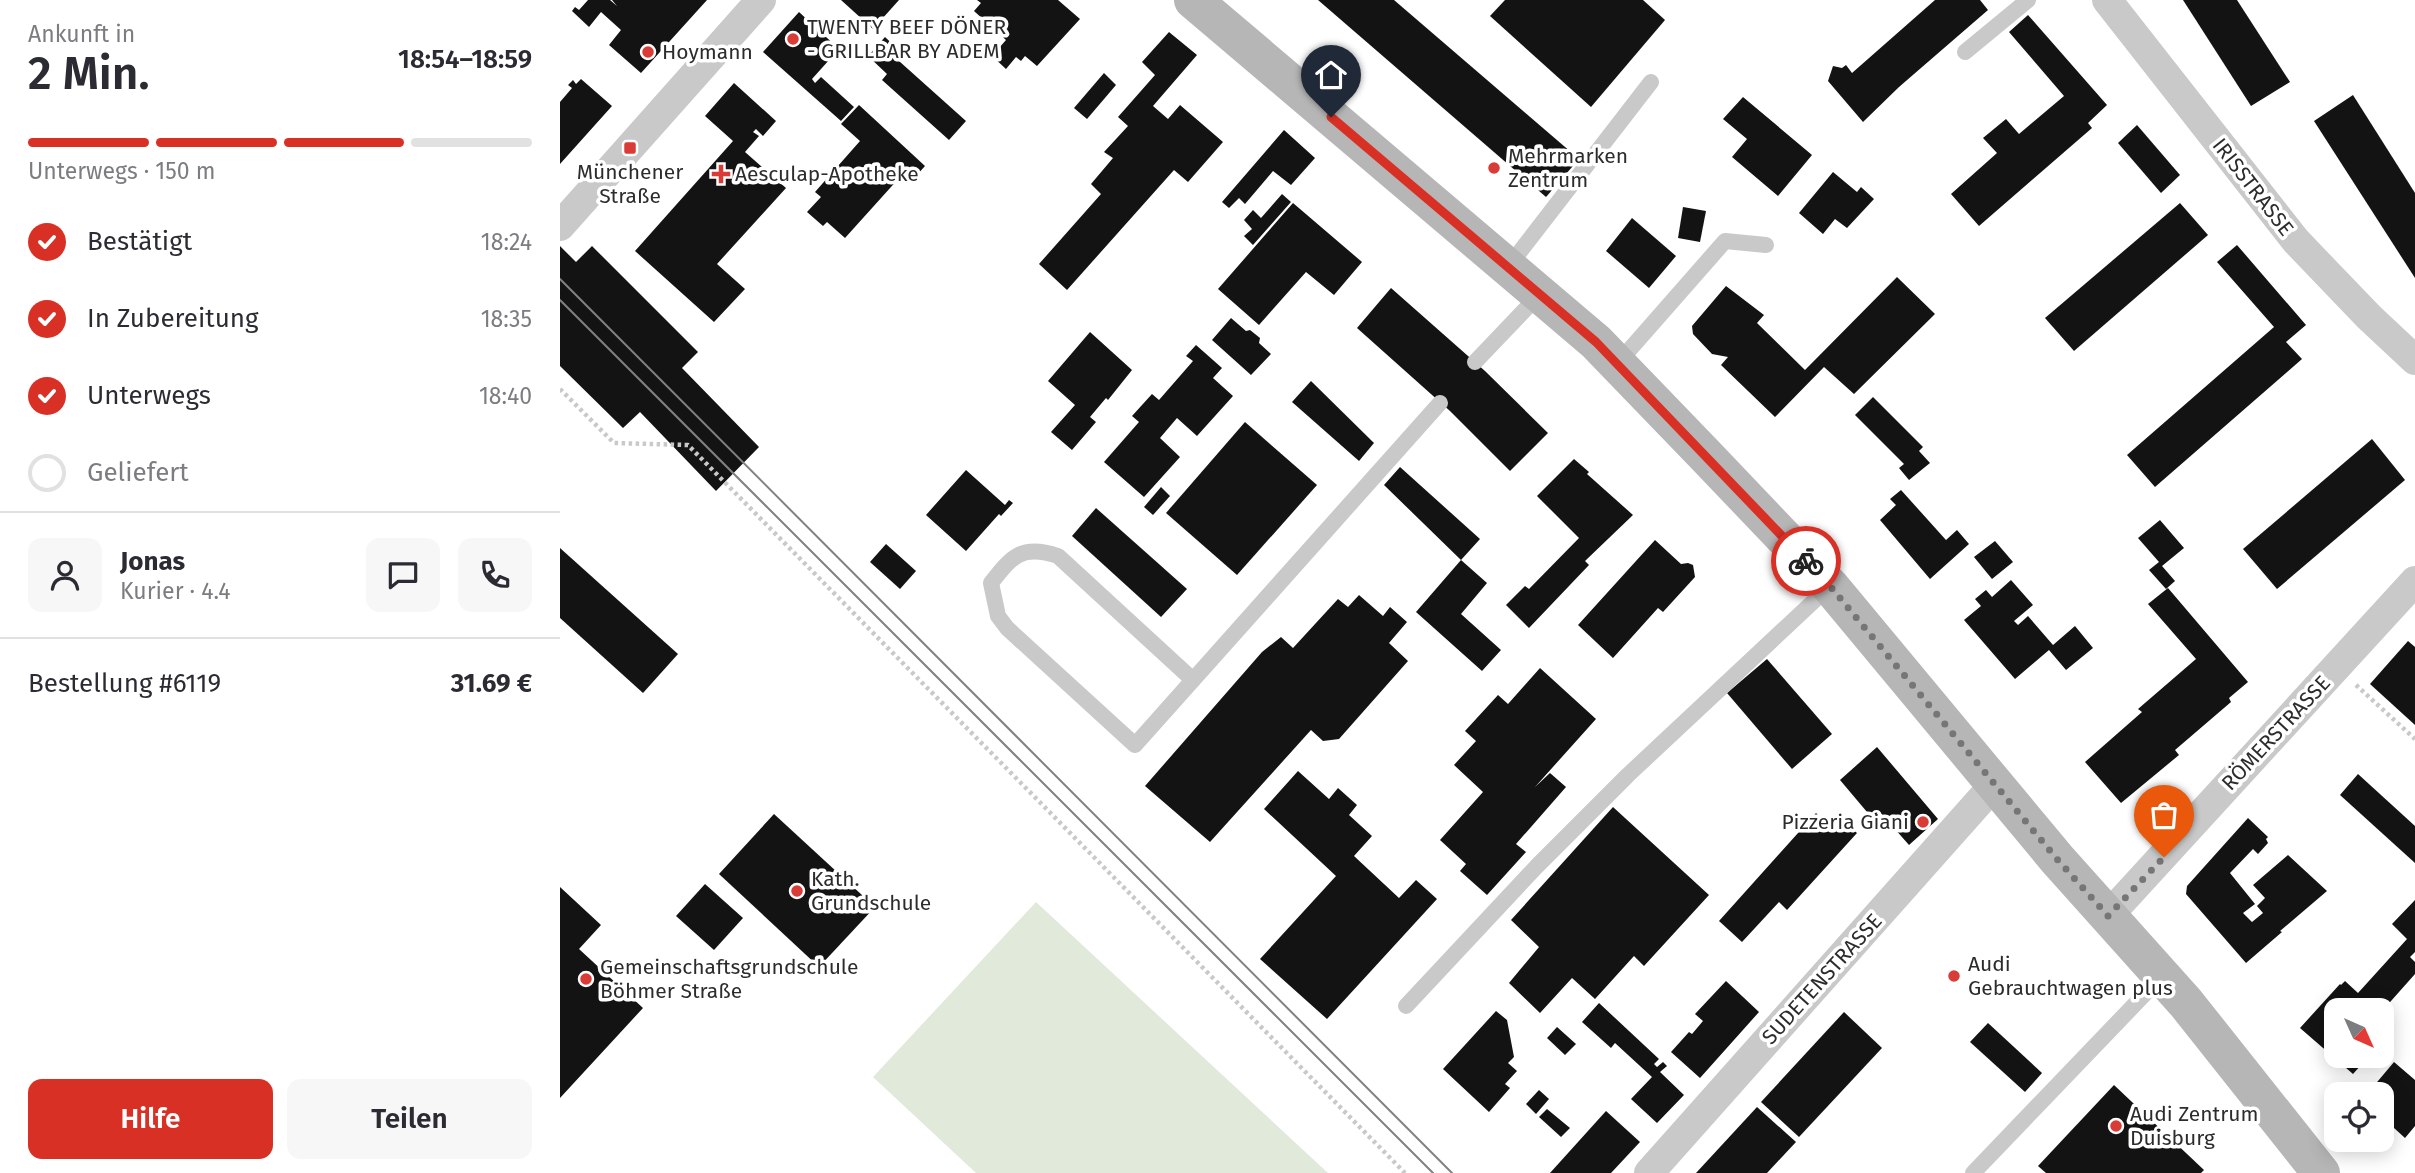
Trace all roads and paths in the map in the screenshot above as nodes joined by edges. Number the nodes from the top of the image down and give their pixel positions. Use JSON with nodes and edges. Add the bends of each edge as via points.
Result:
{"nodes":[{"id":1,"x":761,"y":0,"type":"edge"},
{"id":2,"x":2028,"y":0,"type":"edge"},
{"id":3,"x":2107,"y":0,"type":"edge"},
{"id":4,"x":1210,"y":9,"type":"edge"},
{"id":5,"x":1965,"y":52,"type":"dead end"},
{"id":6,"x":1651,"y":82,"type":"dead end"},
{"id":7,"x":560,"y":226,"type":"edge"},
{"id":8,"x":1766,"y":245,"type":"dead end"},
{"id":9,"x":1508,"y":267,"type":"junction"},
{"id":10,"x":1540,"y":294,"type":"junction"},
{"id":11,"x":2415,"y":360,"type":"edge"},
{"id":12,"x":1475,"y":362,"type":"dead end"},
{"id":13,"x":1616,"y":364,"type":"junction"},
{"id":14,"x":560,"y":389,"type":"edge"},
{"id":15,"x":1440,"y":403,"type":"dead end"},
{"id":16,"x":2415,"y":581,"type":"edge"},
{"id":17,"x":1830,"y":586,"type":"junction"},
{"id":18,"x":2337,"y":667,"type":"junction"},
{"id":19,"x":1193,"y":680,"type":"junction"},
{"id":20,"x":2415,"y":739,"type":"edge"},
{"id":21,"x":1994,"y":785,"type":"junction"},
{"id":22,"x":2108,"y":916,"type":"junction"},
{"id":23,"x":2162,"y":976,"type":"junction"},
{"id":24,"x":1406,"y":1006,"type":"dead end"},
{"id":25,"x":1405,"y":1173,"type":"edge"},
{"id":26,"x":1649,"y":1173,"type":"edge"},
{"id":27,"x":1973,"y":1173,"type":"edge"},
{"id":28,"x":2321,"y":1173,"type":"edge"}],
"edges":[{"from":1,"to":7,"type":"street"},
{"from":2,"to":5,"type":"lane"},
{"from":3,"to":11,"type":"street","name":"IRISSTRASSE","via":[[2296,241]]},
{"from":4,"to":9,"type":"main road"},
{"from":6,"to":9,"type":"lane"},
{"from":8,"to":13,"type":"lane","via":[[1725,241]]},
{"from":9,"to":10,"type":"main road"},
{"from":10,"to":12,"type":"lane"},
{"from":10,"to":13,"type":"main road"},
{"from":13,"to":17,"type":"main road"},
{"from":14,"to":25,"type":"path","via":[[614,443],[688,444]]},
{"from":15,"to":19,"type":"lane"},
{"from":16,"to":18,"type":"street","name":"RÖMERSTRASSE"},
{"from":17,"to":21,"type":"main road"},
{"from":17,"to":24,"type":"lane","via":[[1537,866]]},
{"from":18,"to":20,"type":"path"},
{"from":18,"to":22,"type":"street","name":"RÖMERSTRASSE"},
{"from":19,"to":19,"type":"lane","via":[[1058,556],[1021,552],[990,583],[998,616],[1007,628],[1135,745]]},
{"from":21,"to":22,"type":"main road"},
{"from":21,"to":26,"type":"street","name":"SUDETENSTRASSE"},
{"from":22,"to":23,"type":"main road"},
{"from":23,"to":27,"type":"lane"},
{"from":23,"to":28,"type":"main road"}]}
